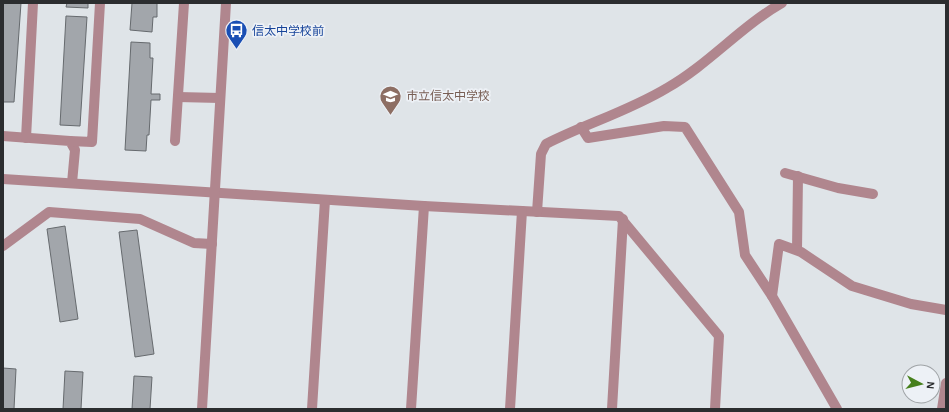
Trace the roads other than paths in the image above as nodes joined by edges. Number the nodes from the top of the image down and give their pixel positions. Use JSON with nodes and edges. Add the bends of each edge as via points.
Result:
{"nodes":[{"id":1,"x":33,"y":3,"type":"edge"},
{"id":2,"x":100,"y":3,"type":"edge"},
{"id":3,"x":184,"y":3,"type":"edge"},
{"id":4,"x":226,"y":3,"type":"edge"},
{"id":5,"x":782,"y":3,"type":"edge"},
{"id":6,"x":178,"y":97,"type":"junction"},
{"id":7,"x":220,"y":98,"type":"junction"},
{"id":8,"x":581,"y":127,"type":"junction"},
{"id":9,"x":3,"y":136,"type":"edge"},
{"id":10,"x":26,"y":138,"type":"junction"},
{"id":11,"x":70,"y":141,"type":"junction"},
{"id":12,"x":175,"y":141,"type":"dead end"},
{"id":13,"x":785,"y":173,"type":"dead end"},
{"id":14,"x":798,"y":176,"type":"junction"},
{"id":15,"x":3,"y":179,"type":"edge"},
{"id":16,"x":72,"y":183,"type":"junction"},
{"id":17,"x":214,"y":192,"type":"junction"},
{"id":18,"x":873,"y":194,"type":"dead end"},
{"id":19,"x":325,"y":200,"type":"junction"},
{"id":20,"x":424,"y":206,"type":"junction"},
{"id":21,"x":522,"y":212,"type":"junction"},
{"id":22,"x":537,"y":212,"type":"junction"},
{"id":23,"x":623,"y":220,"type":"junction"},
{"id":24,"x":212,"y":244,"type":"junction"},
{"id":25,"x":3,"y":246,"type":"edge"},
{"id":26,"x":797,"y":250,"type":"junction"},
{"id":27,"x":772,"y":296,"type":"junction"},
{"id":28,"x":946,"y":310,"type":"edge"},
{"id":29,"x":946,"y":383,"type":"edge"},
{"id":30,"x":202,"y":409,"type":"edge"},
{"id":31,"x":312,"y":409,"type":"edge"},
{"id":32,"x":411,"y":409,"type":"edge"},
{"id":33,"x":510,"y":409,"type":"edge"},
{"id":34,"x":612,"y":409,"type":"edge"},
{"id":35,"x":715,"y":409,"type":"edge"},
{"id":36,"x":837,"y":409,"type":"edge"},
{"id":37,"x":942,"y":409,"type":"edge"}],
"edges":[{"from":1,"to":10,"type":"street"},
{"from":2,"to":11,"type":"street","via":[[92,142]]},
{"from":3,"to":6,"type":"street"},
{"from":4,"to":7,"type":"street"},
{"from":5,"to":8,"type":"street","via":[[746,27],[702,64],[668,88],[642,102]]},
{"from":6,"to":7,"type":"street"},
{"from":6,"to":12,"type":"street"},
{"from":7,"to":17,"type":"street"},
{"from":8,"to":22,"type":"street","via":[[546,144],[540,154]]},
{"from":8,"to":27,"type":"street","via":[[588,138],[664,126],[685,127],[739,212],[745,255]]},
{"from":9,"to":10,"type":"street"},
{"from":10,"to":11,"type":"street"},
{"from":11,"to":16,"type":"street","via":[[75,150]]},
{"from":13,"to":14,"type":"street"},
{"from":14,"to":18,"type":"street","via":[[838,188]]},
{"from":14,"to":26,"type":"street"},
{"from":15,"to":16,"type":"street"},
{"from":16,"to":17,"type":"street"},
{"from":17,"to":19,"type":"street"},
{"from":17,"to":24,"type":"street"},
{"from":19,"to":20,"type":"street"},
{"from":19,"to":31,"type":"street"},
{"from":20,"to":21,"type":"street"},
{"from":20,"to":32,"type":"street"},
{"from":21,"to":22,"type":"street"},
{"from":21,"to":33,"type":"street"},
{"from":22,"to":23,"type":"street","via":[[619,216]]},
{"from":23,"to":34,"type":"street"},
{"from":23,"to":35,"type":"street","via":[[719,336]]},
{"from":24,"to":25,"type":"street","via":[[194,243],[140,219],[49,212]]},
{"from":24,"to":30,"type":"street"},
{"from":26,"to":27,"type":"street","via":[[779,244]]},
{"from":26,"to":28,"type":"street","via":[[852,286],[911,304]]},
{"from":27,"to":36,"type":"street"},
{"from":29,"to":37,"type":"street"}]}
